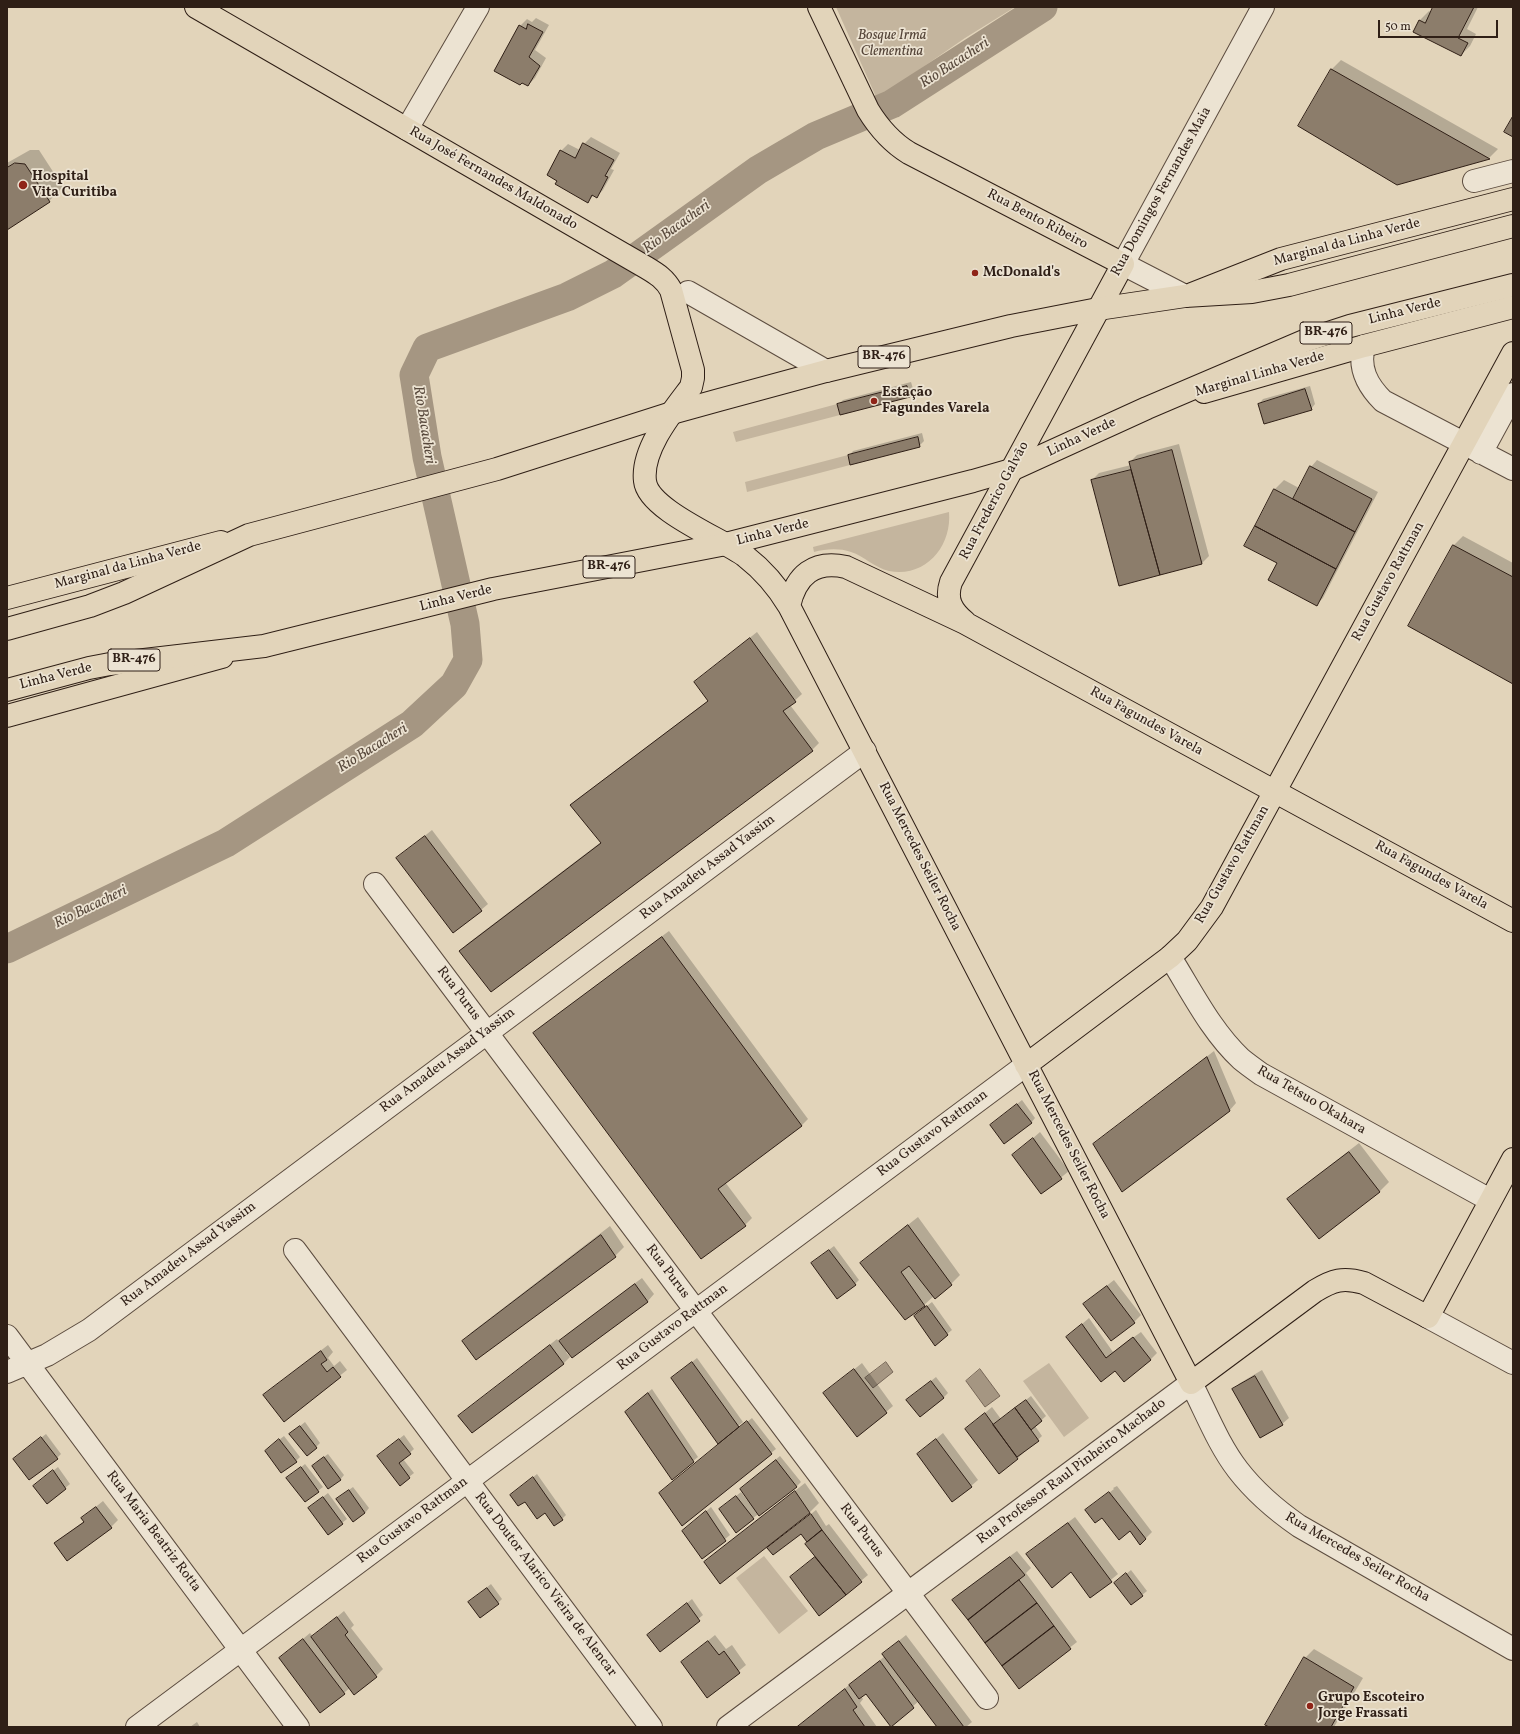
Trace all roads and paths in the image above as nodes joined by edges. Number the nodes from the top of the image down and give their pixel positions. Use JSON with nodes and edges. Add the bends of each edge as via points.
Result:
{"nodes":[{"id":1,"x":196,"y":7,"type":"edge"},
{"id":2,"x":478,"y":7,"type":"edge"},
{"id":3,"x":818,"y":7,"type":"edge"},
{"id":4,"x":1263,"y":7,"type":"edge"},
{"id":5,"x":407,"y":130,"type":"junction"},
{"id":6,"x":1513,"y":171,"type":"edge"},
{"id":7,"x":1474,"y":181,"type":"dead end"},
{"id":8,"x":1513,"y":199,"type":"edge"},
{"id":9,"x":1513,"y":226,"type":"edge"},
{"id":10,"x":1123,"y":264,"type":"junction"},
{"id":11,"x":1513,"y":285,"type":"edge"},
{"id":12,"x":688,"y":292,"type":"dead end"},
{"id":13,"x":1185,"y":296,"type":"junction"},
{"id":14,"x":1513,"y":307,"type":"edge"},
{"id":15,"x":1098,"y":309,"type":"junction"},
{"id":16,"x":1364,"y":346,"type":"junction"},
{"id":17,"x":1513,"y":353,"type":"edge"},
{"id":18,"x":826,"y":371,"type":"junction"},
{"id":19,"x":1061,"y":378,"type":"joint"},
{"id":20,"x":1513,"y":394,"type":"edge"},
{"id":21,"x":1147,"y":408,"type":"junction"},
{"id":22,"x":672,"y":413,"type":"junction"},
{"id":23,"x":1472,"y":449,"type":"junction"},
{"id":24,"x":1513,"y":469,"type":"edge"},
{"id":25,"x":1011,"y":470,"type":"junction"},
{"id":26,"x":249,"y":535,"type":"junction"},
{"id":27,"x":726,"y":544,"type":"junction"},
{"id":28,"x":7,"y":598,"type":"edge"},
{"id":29,"x":790,"y":606,"type":"junction"},
{"id":30,"x":965,"y":623,"type":"junction"},
{"id":31,"x":7,"y":629,"type":"edge"},
{"id":32,"x":264,"y":646,"type":"junction"},
{"id":33,"x":7,"y":690,"type":"edge"},
{"id":34,"x":7,"y":716,"type":"edge"},
{"id":35,"x":865,"y":751,"type":"junction"},
{"id":36,"x":1275,"y":791,"type":"junction"},
{"id":37,"x":376,"y":884,"type":"dead end"},
{"id":38,"x":1513,"y":921,"type":"edge"},
{"id":39,"x":1170,"y":958,"type":"junction"},
{"id":40,"x":487,"y":1033,"type":"junction"},
{"id":41,"x":1026,"y":1065,"type":"junction"},
{"id":42,"x":1513,"y":1159,"type":"edge"},
{"id":43,"x":1490,"y":1200,"type":"junction"},
{"id":44,"x":295,"y":1250,"type":"dead end"},
{"id":45,"x":696,"y":1311,"type":"junction"},
{"id":46,"x":1428,"y":1317,"type":"junction"},
{"id":47,"x":7,"y":1336,"type":"edge"},
{"id":48,"x":1513,"y":1363,"type":"edge"},
{"id":49,"x":28,"y":1364,"type":"junction"},
{"id":50,"x":7,"y":1372,"type":"edge"},
{"id":51,"x":1191,"y":1383,"type":"junction"},
{"id":52,"x":468,"y":1481,"type":"junction"},
{"id":53,"x":908,"y":1593,"type":"junction"},
{"id":54,"x":1513,"y":1649,"type":"edge"},
{"id":55,"x":241,"y":1650,"type":"junction"},
{"id":56,"x":987,"y":1698,"type":"dead end"},
{"id":57,"x":137,"y":1727,"type":"edge"},
{"id":58,"x":298,"y":1727,"type":"edge"},
{"id":59,"x":651,"y":1727,"type":"edge"},
{"id":60,"x":728,"y":1727,"type":"edge"}],
"edges":[{"from":1,"to":5,"type":"main road","name":"Rua José Fernandes Maldonado"},
{"from":2,"to":5,"type":"street"},
{"from":3,"to":10,"type":"main road","name":"Rua Bento Ribeiro","via":[[862,99],[874,121],[891,141],[909,153]]},
{"from":4,"to":10,"type":"street","name":"Rua Domingos Fernandes Maia"},
{"from":5,"to":22,"type":"main road","name":"Rua José Fernandes Maldonado","via":[[662,277],[671,290],[693,378],[691,387]]},
{"from":6,"to":7,"type":"street"},
{"from":8,"to":13,"type":"main road","name":"Marginal da Linha Verde","via":[[1281,259]]},
{"from":9,"to":13,"type":"main road","number":"BR-476","via":[[1289,285],[1252,292]]},
{"from":10,"to":13,"type":"street","name":"Rua Bento Ribeiro"},
{"from":10,"to":15,"type":"main road","name":"Rua Domingos Fernandes Maia"},
{"from":11,"to":21,"type":"main road","name":"Linha Verde","number":"BR-476","via":[[1311,338]]},
{"from":12,"to":18,"type":"street"},
{"from":13,"to":15,"type":"main road","number":"BR-476"},
{"from":14,"to":16,"type":"main road","name":"Marginal Linha Verde"},
{"from":15,"to":18,"type":"main road","number":"BR-476","via":[[976,334]]},
{"from":15,"to":19,"type":"main road","name":"Rua Domingos Fernandes Maia"},
{"from":16,"to":21,"type":"main road","name":"Marginal Linha Verde"},
{"from":16,"to":23,"type":"street","via":[[1362,368],[1366,380],[1383,401]]},
{"from":17,"to":23,"type":"main road","name":"Rua Gustavo Rattman"},
{"from":18,"to":22,"type":"main road","number":"BR-476"},
{"from":19,"to":25,"type":"main road","name":"Rua Frederico Galvão"},
{"from":20,"to":23,"type":"street"},
{"from":21,"to":25,"type":"main road","name":"Linha Verde","number":"BR-476"},
{"from":22,"to":26,"type":"main road","number":"BR-476","via":[[517,463]]},
{"from":22,"to":27,"type":"main road","name":"Rua José Fernandes Maldonado","via":[[660,430],[648,456],[646,488],[654,499],[669,511]]},
{"from":23,"to":24,"type":"street"},
{"from":23,"to":36,"type":"main road","name":"Rua Gustavo Rattman"},
{"from":25,"to":27,"type":"main road","name":"Linha Verde","number":"BR-476"},
{"from":25,"to":30,"type":"main road","name":"Rua Frederico Galvão","via":[[948,591],[951,608]]},
{"from":26,"to":28,"type":"main road","name":"Marginal da Linha Verde"},
{"from":26,"to":31,"type":"main road","number":"BR-476","via":[[124,593],[90,606]]},
{"from":27,"to":29,"type":"main road","name":"Rua Mercedes Seiler Rocha","via":[[760,568]]},
{"from":27,"to":32,"type":"main road","name":"Linha Verde","number":"BR-476","via":[[493,589]]},
{"from":29,"to":30,"type":"main road","name":"Rua Fagundes Varela","via":[[793,591],[799,580],[816,568],[834,564],[846,567]]},
{"from":29,"to":35,"type":"main road","name":"Rua Mercedes Seiler Rocha"},
{"from":30,"to":36,"type":"main road","name":"Rua Fagundes Varela"},
{"from":32,"to":33,"type":"main road","name":"Linha Verde","number":"BR-476","via":[[110,664]]},
{"from":32,"to":34,"type":"main road"},
{"from":35,"to":40,"type":"street","name":"Rua Amadeu Assad Yassim"},
{"from":35,"to":41,"type":"main road","name":"Rua Mercedes Seiler Rocha"},
{"from":36,"to":38,"type":"main road","name":"Rua Fagundes Varela"},
{"from":36,"to":39,"type":"main road","name":"Rua Gustavo Rattman","via":[[1212,907]]},
{"from":37,"to":40,"type":"street","name":"Rua Purus"},
{"from":39,"to":41,"type":"main road","name":"Rua Gustavo Rattman"},
{"from":39,"to":43,"type":"street","name":"Rua Tetsuo Okahara","via":[[1214,1026],[1241,1059],[1261,1074]]},
{"from":40,"to":45,"type":"street","name":"Rua Purus"},
{"from":40,"to":49,"type":"street","name":"Rua Amadeu Assad Yassim","via":[[88,1330]]},
{"from":41,"to":45,"type":"street","name":"Rua Gustavo Rattman"},
{"from":41,"to":51,"type":"main road","name":"Rua Mercedes Seiler Rocha"},
{"from":42,"to":43,"type":"main road"},
{"from":43,"to":46,"type":"main road"},
{"from":44,"to":52,"type":"street","name":"Rua Doutor Alarico Vieira de Alencar"},
{"from":45,"to":52,"type":"street","name":"Rua Gustavo Rattman"},
{"from":45,"to":53,"type":"street","name":"Rua Purus"},
{"from":46,"to":48,"type":"street"},
{"from":46,"to":51,"type":"main road","name":"Rua Professor Raul Pinheiro Machado","via":[[1364,1283],[1337,1280],[1315,1291]]},
{"from":47,"to":49,"type":"street","name":"Rua Maria Beatriz Rotta"},
{"from":49,"to":50,"type":"street","name":"Rua Amadeu Assad Yassim"},
{"from":49,"to":55,"type":"street","name":"Rua Maria Beatriz Rotta"},
{"from":51,"to":53,"type":"street","name":"Rua Professor Raul Pinheiro Machado"},
{"from":51,"to":54,"type":"street","name":"Rua Mercedes Seiler Rocha","via":[[1223,1446],[1238,1469],[1275,1510]]},
{"from":52,"to":55,"type":"street","name":"Rua Gustavo Rattman"},
{"from":52,"to":59,"type":"street","name":"Rua Doutor Alarico Vieira de Alencar"},
{"from":53,"to":56,"type":"street","name":"Rua Purus"},
{"from":53,"to":60,"type":"street","name":"Rua Professor Raul Pinheiro Machado"},
{"from":55,"to":57,"type":"street","name":"Rua Gustavo Rattman"},
{"from":55,"to":58,"type":"street","name":"Rua Maria Beatriz Rotta"}]}
